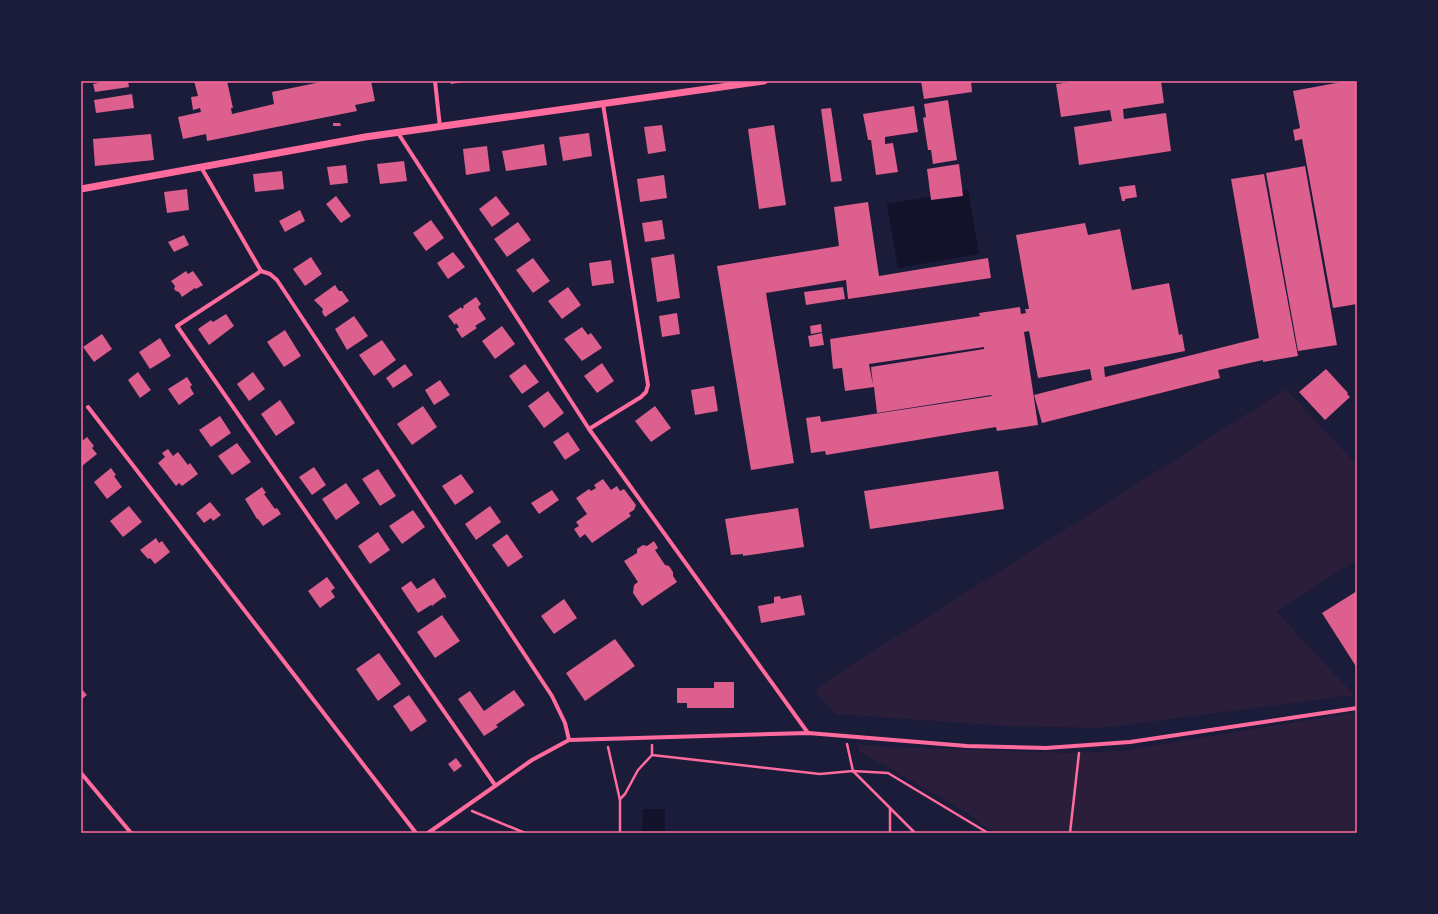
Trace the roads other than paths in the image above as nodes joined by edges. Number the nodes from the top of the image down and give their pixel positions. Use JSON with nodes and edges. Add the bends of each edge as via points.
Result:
{"nodes":[{"id":1,"x":436,"y":81,"type":"edge"},
{"id":2,"x":764,"y":81,"type":"edge"},
{"id":3,"x":603,"y":104,"type":"junction"},
{"id":4,"x":440,"y":127,"type":"junction"},
{"id":5,"x":398,"y":133,"type":"junction"},
{"id":6,"x":201,"y":167,"type":"junction"},
{"id":7,"x":81,"y":188,"type":"edge"},
{"id":8,"x":262,"y":271,"type":"junction"},
{"id":9,"x":88,"y":406,"type":"dead end"},
{"id":10,"x":589,"y":428,"type":"junction"},
{"id":11,"x":1357,"y":708,"type":"edge"},
{"id":12,"x":808,"y":733,"type":"junction"},
{"id":13,"x":569,"y":740,"type":"junction"},
{"id":14,"x":81,"y":773,"type":"edge"},
{"id":15,"x":495,"y":785,"type":"junction"},
{"id":16,"x":131,"y":833,"type":"edge"},
{"id":17,"x":416,"y":833,"type":"edge"},
{"id":18,"x":428,"y":833,"type":"edge"}],
"edges":[{"from":1,"to":4,"type":"street"},
{"from":2,"to":3,"type":"street"},
{"from":3,"to":4,"type":"street"},
{"from":3,"to":10,"type":"street","via":[[648,385],[641,397]]},
{"from":4,"to":5,"type":"street"},
{"from":5,"to":6,"type":"street"},
{"from":5,"to":10,"type":"street"},
{"from":6,"to":7,"type":"street"},
{"from":6,"to":8,"type":"street"},
{"from":8,"to":13,"type":"street","via":[[277,280],[548,689],[565,723]]},
{"from":8,"to":15,"type":"street","via":[[177,326]]},
{"from":9,"to":17,"type":"street"},
{"from":10,"to":12,"type":"street"},
{"from":11,"to":12,"type":"street","via":[[1130,742],[1046,748],[967,746]]},
{"from":12,"to":13,"type":"street"},
{"from":13,"to":15,"type":"street","via":[[532,760]]},
{"from":14,"to":16,"type":"street"},
{"from":15,"to":18,"type":"street"}]}
